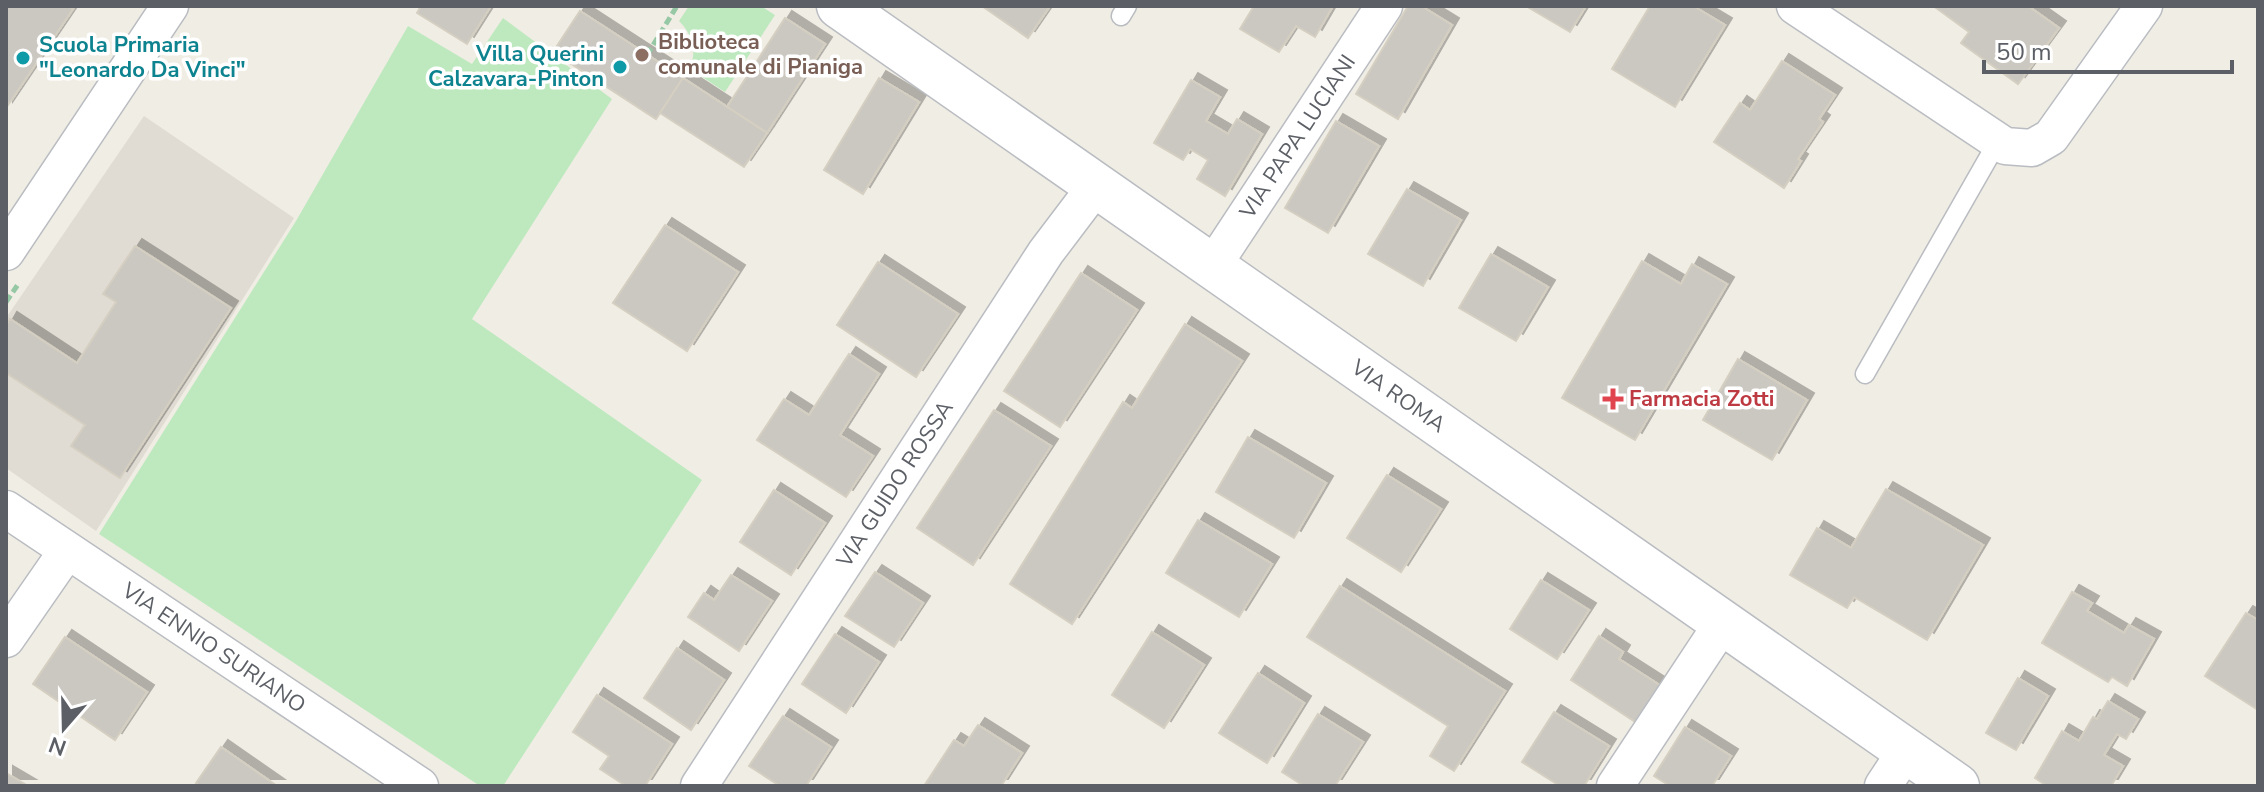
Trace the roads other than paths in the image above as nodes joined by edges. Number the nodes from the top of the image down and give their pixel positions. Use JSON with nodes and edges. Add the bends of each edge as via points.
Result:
{"nodes":[{"id":1,"x":170,"y":6,"type":"edge"},
{"id":2,"x":839,"y":6,"type":"edge"},
{"id":3,"x":1384,"y":6,"type":"edge"},
{"id":4,"x":1795,"y":6,"type":"edge"},
{"id":5,"x":2144,"y":6,"type":"edge"},
{"id":6,"x":1998,"y":141,"type":"junction"},
{"id":7,"x":1096,"y":186,"type":"junction"},
{"id":8,"x":6,"y":252,"type":"edge"},
{"id":9,"x":1212,"y":267,"type":"junction"},
{"id":10,"x":1865,"y":374,"type":"dead end"},
{"id":11,"x":6,"y":509,"type":"edge"},
{"id":12,"x":67,"y":551,"type":"junction"},
{"id":13,"x":1722,"y":624,"type":"junction"},
{"id":14,"x":6,"y":639,"type":"edge"},
{"id":15,"x":1895,"y":768,"type":"edge"},
{"id":16,"x":379,"y":775,"type":"edge"},
{"id":17,"x":420,"y":786,"type":"edge"},
{"id":18,"x":699,"y":786,"type":"edge"},
{"id":19,"x":1615,"y":786,"type":"edge"},
{"id":20,"x":1957,"y":786,"type":"edge"}],
"edges":[{"from":1,"to":8,"type":"street"},
{"from":2,"to":7,"type":"street","name":"VIA ROMA"},
{"from":3,"to":9,"type":"street","name":"VIA PAPA LUCIANI"},
{"from":4,"to":6,"type":"street"},
{"from":5,"to":6,"type":"street","via":[[2051,137],[2032,148]]},
{"from":6,"to":10,"type":"lane"},
{"from":7,"to":9,"type":"street","name":"VIA ROMA"},
{"from":7,"to":18,"type":"street","name":"VIA GUIDO ROSSA","via":[[1046,252]]},
{"from":9,"to":13,"type":"street","name":"VIA ROMA"},
{"from":11,"to":12,"type":"street","name":"VIA ENNIO SURIANO"},
{"from":12,"to":14,"type":"street"},
{"from":12,"to":16,"type":"street","name":"VIA ENNIO SURIANO"},
{"from":13,"to":15,"type":"street","name":"VIA ROMA"},
{"from":13,"to":19,"type":"street"},
{"from":15,"to":20,"type":"street","name":"VIA ROMA"},
{"from":16,"to":17,"type":"street","name":"VIA ENNIO SURIANO"}]}
